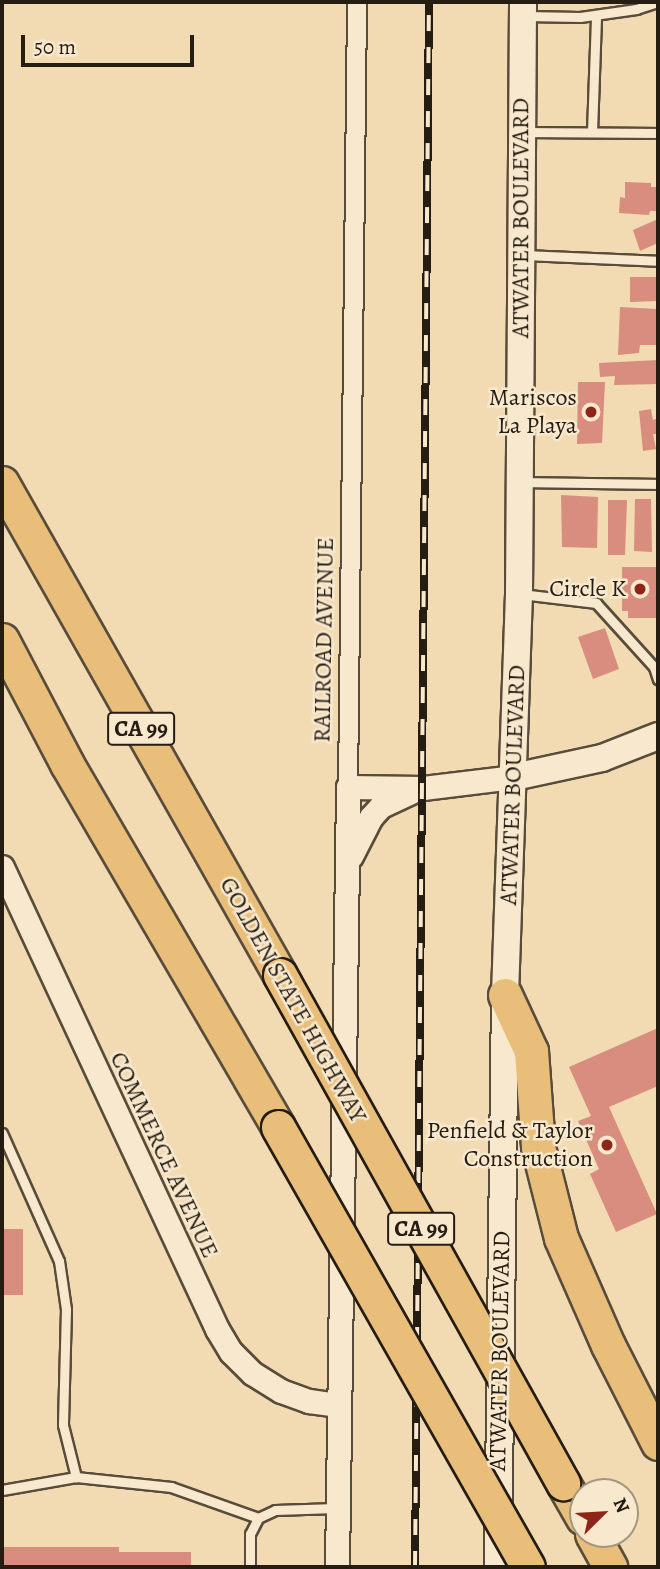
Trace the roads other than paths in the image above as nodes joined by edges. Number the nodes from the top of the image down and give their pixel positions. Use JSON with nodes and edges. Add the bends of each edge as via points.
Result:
{"nodes":[{"id":1,"x":358,"y":2,"type":"edge"},
{"id":2,"x":657,"y":2,"type":"edge"},
{"id":3,"x":523,"y":9,"type":"edge"},
{"id":4,"x":596,"y":15,"type":"junction"},
{"id":5,"x":522,"y":132,"type":"junction"},
{"id":6,"x":592,"y":132,"type":"junction"},
{"id":7,"x":658,"y":133,"type":"edge"},
{"id":8,"x":521,"y":254,"type":"junction"},
{"id":9,"x":658,"y":261,"type":"edge"},
{"id":10,"x":520,"y":482,"type":"junction"},
{"id":11,"x":2,"y":483,"type":"edge"},
{"id":12,"x":658,"y":484,"type":"edge"},
{"id":13,"x":520,"y":594,"type":"junction"},
{"id":14,"x":2,"y":640,"type":"edge"},
{"id":15,"x":658,"y":679,"type":"edge"},
{"id":16,"x":658,"y":736,"type":"edge"},
{"id":17,"x":514,"y":777,"type":"junction"},
{"id":18,"x":348,"y":787,"type":"junction"},
{"id":19,"x":423,"y":788,"type":"junction"},
{"id":20,"x":347,"y":865,"type":"junction"},
{"id":21,"x":2,"y":867,"type":"edge"},
{"id":22,"x":9,"y":903,"type":"edge"},
{"id":23,"x":505,"y":995,"type":"junction"},
{"id":24,"x":2,"y":1133,"type":"edge"},
{"id":25,"x":337,"y":1405,"type":"junction"},
{"id":26,"x":658,"y":1443,"type":"edge"},
{"id":27,"x":76,"y":1477,"type":"junction"},
{"id":28,"x":2,"y":1490,"type":"edge"},
{"id":29,"x":569,"y":1492,"type":"edge"},
{"id":30,"x":338,"y":1508,"type":"junction"},
{"id":31,"x":258,"y":1518,"type":"junction"},
{"id":32,"x":600,"y":1548,"type":"edge"},
{"id":33,"x":250,"y":1567,"type":"edge"},
{"id":34,"x":337,"y":1567,"type":"edge"},
{"id":35,"x":498,"y":1567,"type":"edge"},
{"id":36,"x":527,"y":1567,"type":"edge"},
{"id":37,"x":610,"y":1567,"type":"edge"}],
"edges":[{"from":1,"to":18,"type":"street","name":"RAILROAD AVENUE"},
{"from":2,"to":4,"type":"lane"},
{"from":3,"to":4,"type":"lane"},
{"from":3,"to":5,"type":"main road","name":"ATWATER BOULEVARD"},
{"from":4,"to":6,"type":"lane"},
{"from":5,"to":6,"type":"lane"},
{"from":5,"to":8,"type":"main road","name":"ATWATER BOULEVARD"},
{"from":6,"to":7,"type":"lane"},
{"from":8,"to":9,"type":"lane"},
{"from":8,"to":10,"type":"main road","name":"ATWATER BOULEVARD"},
{"from":10,"to":12,"type":"lane"},
{"from":10,"to":13,"type":"main road","name":"ATWATER BOULEVARD"},
{"from":11,"to":29,"type":"highway","name":"GOLDEN STATE HIGHWAY","number":"CA 99","bridge":true},
{"from":13,"to":15,"type":"lane","via":[[596,603],[654,667]]},
{"from":13,"to":17,"type":"main road","name":"ATWATER BOULEVARD"},
{"from":14,"to":36,"type":"highway","number":"CA 99","bridge":true,"via":[[67,764]]},
{"from":16,"to":17,"type":"main road","via":[[602,758]]},
{"from":17,"to":19,"type":"street"},
{"from":17,"to":23,"type":"main road","name":"ATWATER BOULEVARD"},
{"from":18,"to":19,"type":"street"},
{"from":18,"to":20,"type":"street","name":"RAILROAD AVENUE"},
{"from":19,"to":20,"type":"street","via":[[381,806]]},
{"from":20,"to":25,"type":"street","name":"RAILROAD AVENUE"},
{"from":21,"to":22,"type":"street","name":"COMMERCE AVENUE"},
{"from":22,"to":25,"type":"street","name":"COMMERCE AVENUE","via":[[231,1352],[252,1373],[281,1391]]},
{"from":23,"to":26,"type":"highway","via":[[531,1051],[538,1147],[561,1238]]},
{"from":23,"to":35,"type":"main road","name":"ATWATER BOULEVARD"},
{"from":24,"to":27,"type":"lane","via":[[59,1261],[66,1309],[63,1425]]},
{"from":25,"to":30,"type":"street","name":"RAILROAD AVENUE"},
{"from":27,"to":28,"type":"lane"},
{"from":27,"to":31,"type":"lane","via":[[171,1487]]},
{"from":30,"to":31,"type":"lane","via":[[275,1510]]},
{"from":30,"to":34,"type":"street","name":"RAILROAD AVENUE"},
{"from":31,"to":33,"type":"lane","via":[[250,1534]]},
{"from":32,"to":37,"type":"highway"}]}
